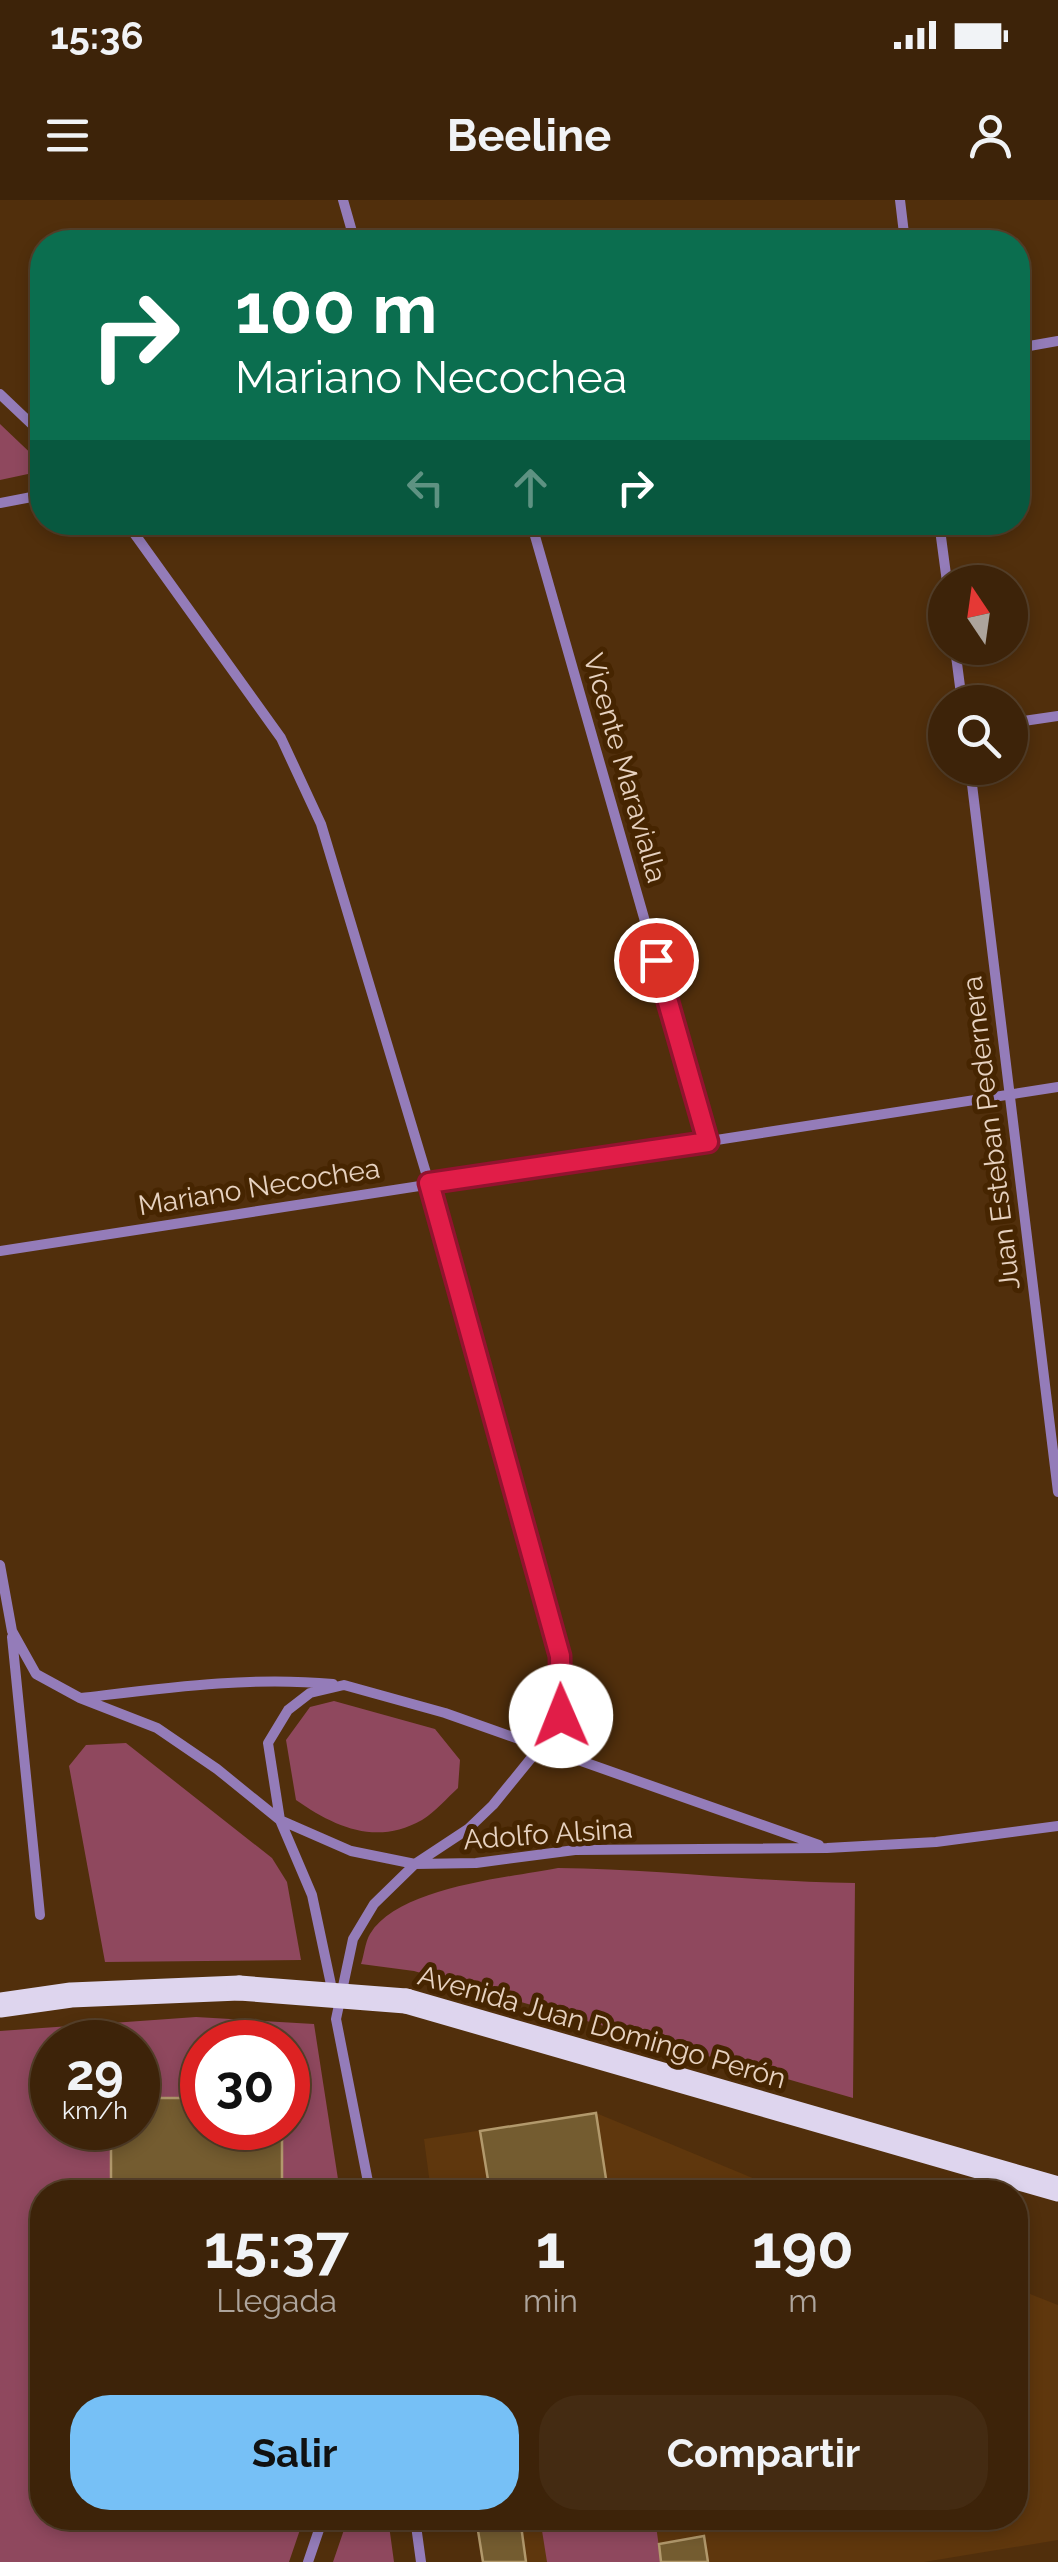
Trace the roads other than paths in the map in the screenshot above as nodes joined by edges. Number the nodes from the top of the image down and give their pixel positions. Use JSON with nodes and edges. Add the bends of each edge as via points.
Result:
{"nodes":[{"id":1,"x":343,"y":200,"type":"edge"},
{"id":2,"x":900,"y":200,"type":"edge"},
{"id":3,"x":352,"y":230,"type":"edge"},
{"id":4,"x":904,"y":230,"type":"edge"},
{"id":5,"x":1058,"y":341,"type":"edge"},
{"id":6,"x":1030,"y":346,"type":"edge"},
{"id":7,"x":0,"y":394,"type":"edge"},
{"id":8,"x":30,"y":423,"type":"edge"},
{"id":9,"x":30,"y":497,"type":"edge"},
{"id":10,"x":0,"y":503,"type":"edge"},
{"id":11,"x":135,"y":535,"type":"edge"},
{"id":12,"x":535,"y":535,"type":"edge"},
{"id":13,"x":941,"y":535,"type":"edge"},
{"id":14,"x":945,"y":565,"type":"edge"},
{"id":15,"x":1058,"y":716,"type":"edge"},
{"id":16,"x":1028,"y":720,"type":"edge"},
{"id":17,"x":972,"y":785,"type":"edge"},
{"id":18,"x":1058,"y":1087,"type":"edge"},
{"id":19,"x":1009,"y":1094,"type":"junction"},
{"id":20,"x":708,"y":1142,"type":"junction"},
{"id":21,"x":429,"y":1183,"type":"junction"},
{"id":22,"x":0,"y":1251,"type":"edge"},
{"id":23,"x":1057,"y":1478,"type":"edge"},
{"id":24,"x":1058,"y":1492,"type":"edge"},
{"id":25,"x":0,"y":1566,"type":"edge"},
{"id":26,"x":12,"y":1631,"type":"junction"},
{"id":27,"x":344,"y":1685,"type":"junction"},
{"id":28,"x":80,"y":1698,"type":"junction"},
{"id":29,"x":541,"y":1746,"type":"junction"},
{"id":30,"x":280,"y":1820,"type":"junction"},
{"id":31,"x":1058,"y":1826,"type":"edge"},
{"id":32,"x":827,"y":1848,"type":"junction"},
{"id":33,"x":415,"y":1864,"type":"junction"},
{"id":34,"x":40,"y":1915,"type":"dead end"},
{"id":35,"x":0,"y":2005,"type":"edge"},
{"id":36,"x":336,"y":2019,"type":"junction"},
{"id":37,"x":368,"y":2180,"type":"edge"},
{"id":38,"x":1058,"y":2188,"type":"edge"},
{"id":39,"x":320,"y":2530,"type":"edge"},
{"id":40,"x":417,"y":2530,"type":"edge"},
{"id":41,"x":308,"y":2562,"type":"edge"},
{"id":42,"x":421,"y":2562,"type":"edge"}],
"edges":[{"from":1,"to":3,"type":"street"},
{"from":2,"to":4,"type":"street"},
{"from":5,"to":6,"type":"street"},
{"from":7,"to":8,"type":"street"},
{"from":9,"to":10,"type":"street"},
{"from":11,"to":21,"type":"street","via":[[281,738],[322,824]]},
{"from":12,"to":20,"type":"street","name":"Vicente Maravialla"},
{"from":13,"to":14,"type":"street"},
{"from":15,"to":16,"type":"street"},
{"from":17,"to":19,"type":"street","name":"Juan Esteban Pedernera"},
{"from":18,"to":19,"type":"street","name":"Mariano Necochea"},
{"from":19,"to":20,"type":"street","name":"Mariano Necochea"},
{"from":19,"to":23,"type":"street","name":"Juan Esteban Pedernera"},
{"from":20,"to":21,"type":"street","name":"Mariano Necochea"},
{"from":21,"to":22,"type":"street","name":"Mariano Necochea"},
{"from":21,"to":29,"type":"street","via":[[560,1656],[561,1716]]},
{"from":23,"to":24,"type":"street","name":"Juan Esteban Pedernera"},
{"from":25,"to":26,"type":"street"},
{"from":26,"to":28,"type":"street","via":[[36,1674]]},
{"from":26,"to":34,"type":"street"},
{"from":27,"to":28,"type":"street","name":"Adolfo Alsina","via":[[225,1682]]},
{"from":27,"to":29,"type":"street","name":"Adolfo Alsina"},
{"from":27,"to":30,"type":"street","name":"Adolfo Alsina","via":[[310,1693],[288,1710],[268,1743]]},
{"from":28,"to":30,"type":"street","name":"Adolfo Alsina","via":[[157,1728]]},
{"from":29,"to":32,"type":"street","name":"Adolfo Alsina"},
{"from":29,"to":33,"type":"street","via":[[493,1806]]},
{"from":30,"to":33,"type":"street","name":"Adolfo Alsina","via":[[352,1851]]},
{"from":30,"to":36,"type":"street","name":"Adolfo Alsina","via":[[312,1895]]},
{"from":31,"to":32,"type":"street","name":"Adolfo Alsina"},
{"from":32,"to":33,"type":"street","name":"Adolfo Alsina","via":[[575,1850]]},
{"from":33,"to":36,"type":"street","via":[[374,1904],[352,1939]]},
{"from":35,"to":38,"type":"main road","name":"Avenida Juan Domingo Perón","bridge":true,"via":[[240,1988],[406,2001]]},
{"from":36,"to":37,"type":"street","name":"Adolfo Alsina"},
{"from":39,"to":41,"type":"street"},
{"from":40,"to":42,"type":"street"}]}
